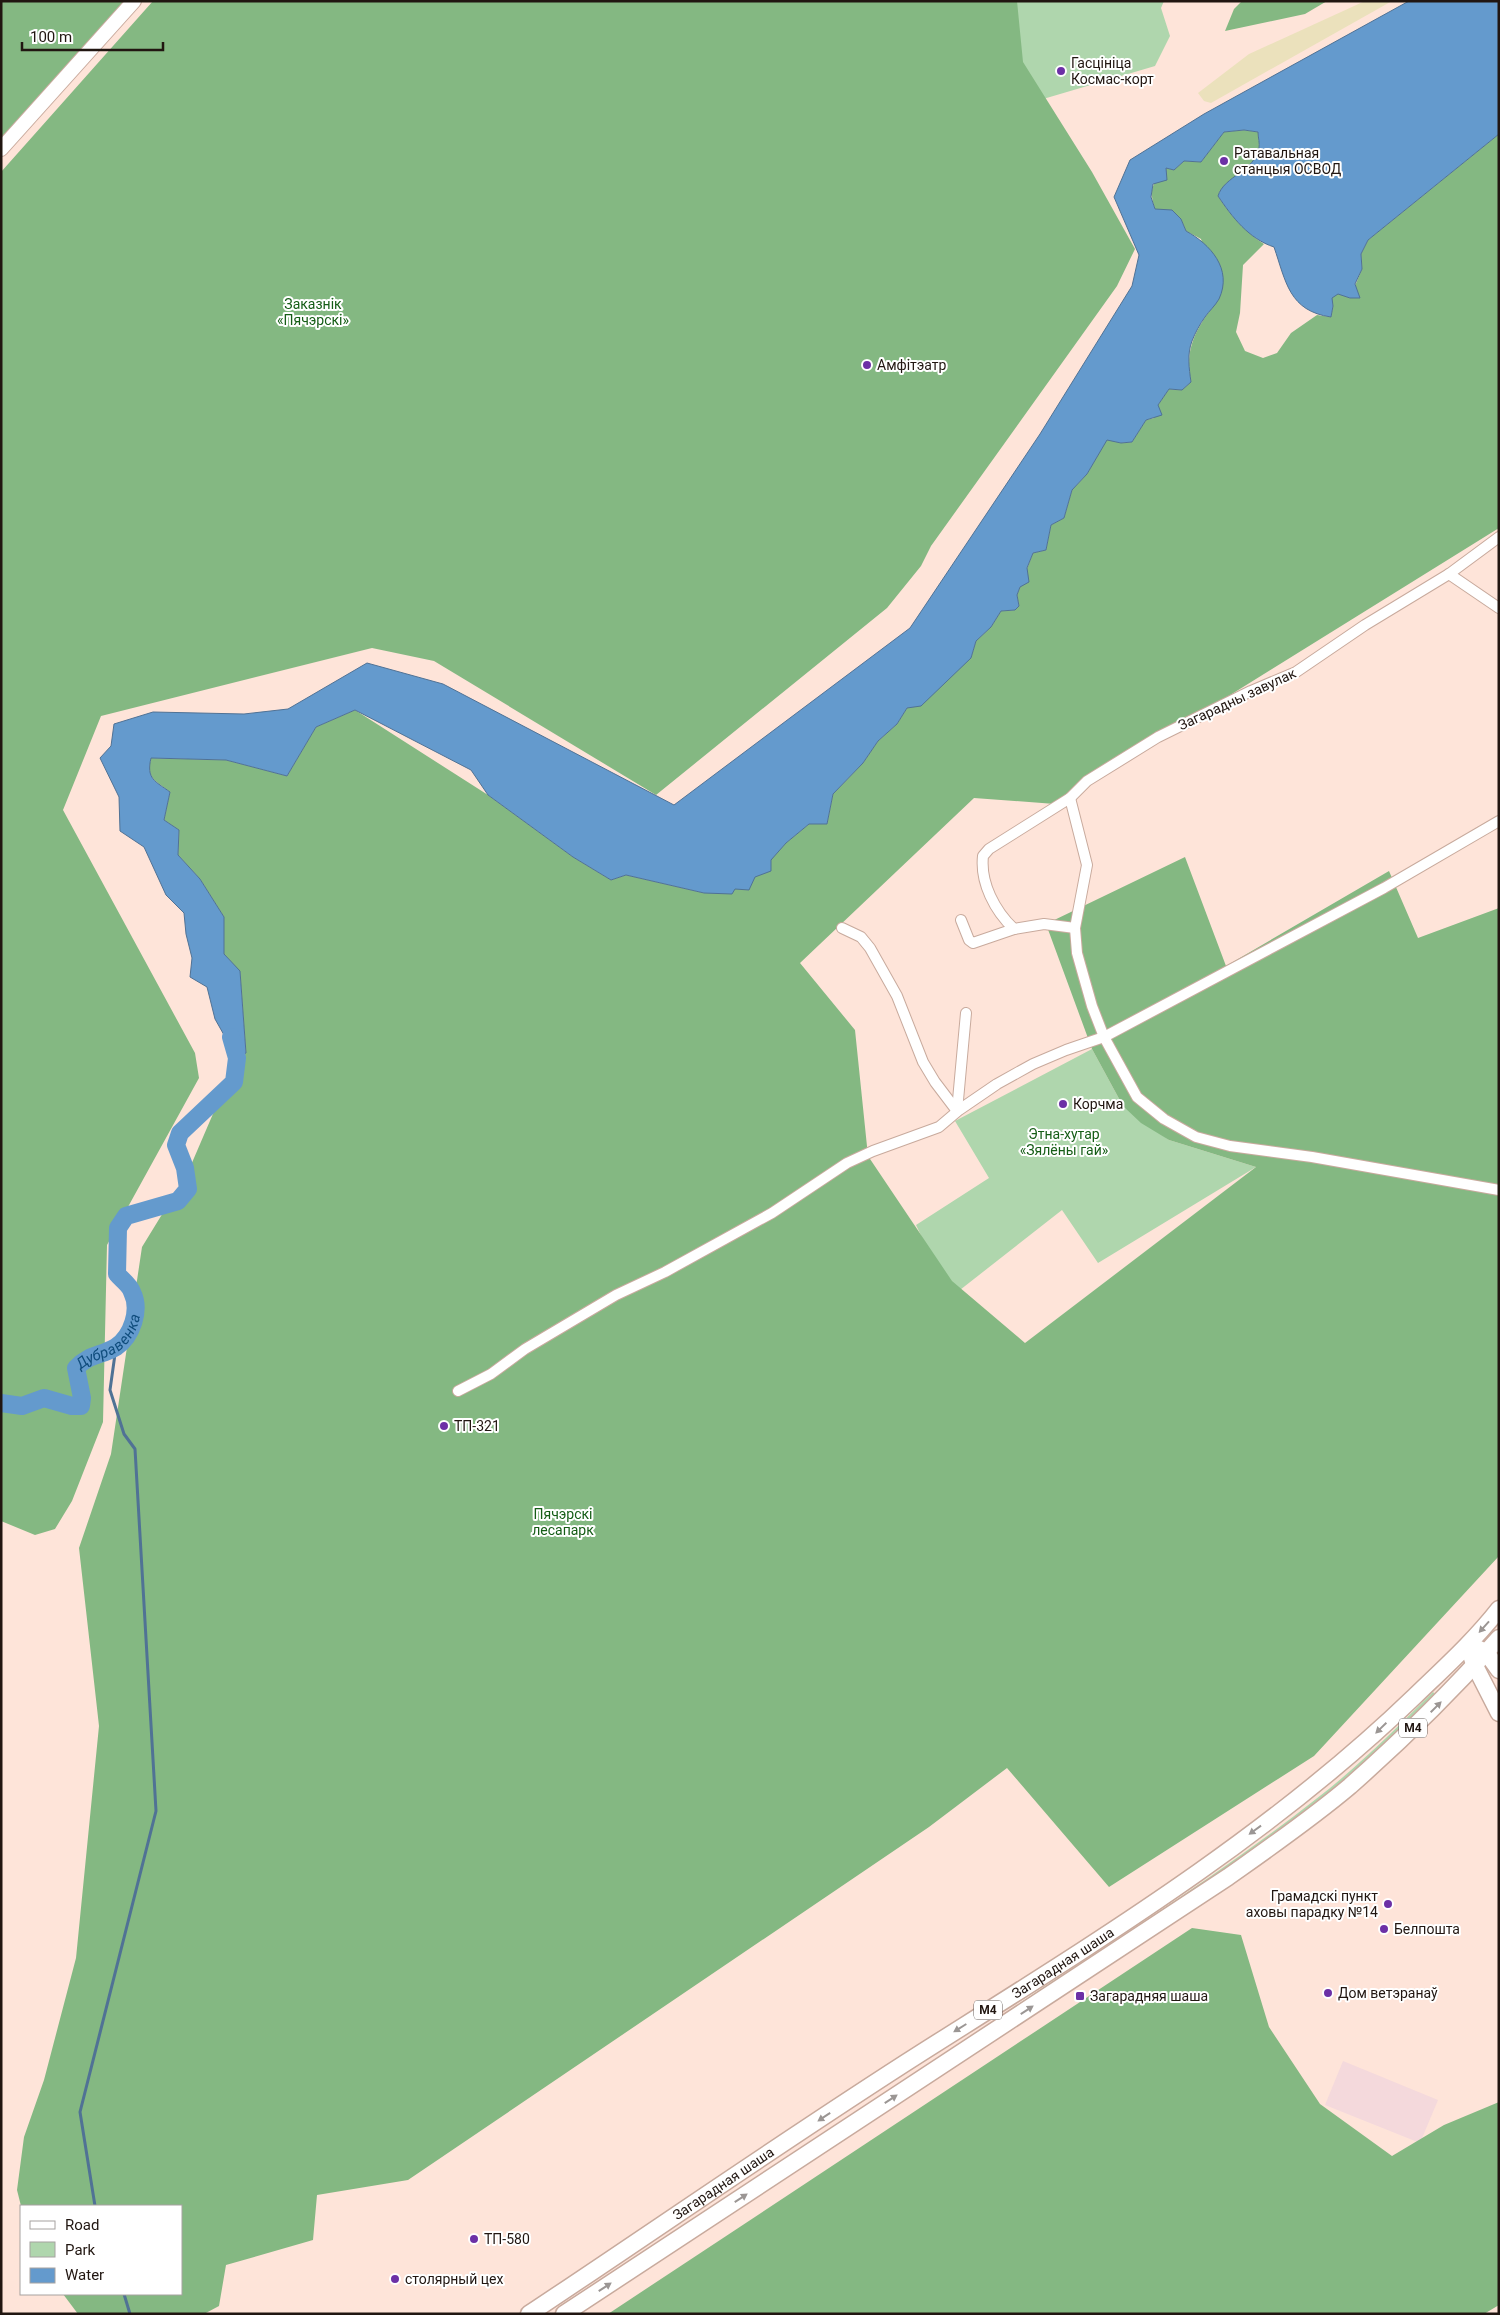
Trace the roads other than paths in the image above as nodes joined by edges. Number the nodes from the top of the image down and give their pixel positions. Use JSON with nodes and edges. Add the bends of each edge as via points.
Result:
{"nodes":[{"id":1,"x":134,"y":1,"type":"edge"},
{"id":2,"x":1,"y":149,"type":"edge"},
{"id":3,"x":1499,"y":537,"type":"edge"},
{"id":4,"x":1449,"y":574,"type":"junction"},
{"id":5,"x":1499,"y":608,"type":"edge"},
{"id":6,"x":1070,"y":798,"type":"junction"},
{"id":7,"x":1499,"y":821,"type":"edge"},
{"id":8,"x":961,"y":920,"type":"dead end"},
{"id":9,"x":842,"y":928,"type":"dead end"},
{"id":10,"x":1075,"y":928,"type":"junction"},
{"id":11,"x":1014,"y":929,"type":"junction"},
{"id":12,"x":966,"y":1013,"type":"dead end"},
{"id":13,"x":1104,"y":1037,"type":"junction"},
{"id":14,"x":957,"y":1112,"type":"junction"},
{"id":15,"x":1499,"y":1190,"type":"edge"},
{"id":16,"x":458,"y":1391,"type":"dead end"},
{"id":17,"x":1499,"y":1609,"type":"edge"},
{"id":18,"x":1499,"y":1638,"type":"edge"},
{"id":19,"x":1468,"y":1643,"type":"junction"},
{"id":20,"x":1486,"y":1652,"type":"junction"},
{"id":21,"x":1474,"y":1664,"type":"junction"},
{"id":22,"x":1499,"y":1670,"type":"edge"},
{"id":23,"x":1499,"y":1713,"type":"edge"},
{"id":24,"x":529,"y":2314,"type":"edge"},
{"id":25,"x":564,"y":2314,"type":"edge"}],
"edges":[{"from":1,"to":2,"type":"street"},
{"from":3,"to":4,"type":"street","name":"Загарадны завулак"},
{"from":4,"to":5,"type":"street"},
{"from":4,"to":6,"type":"street","name":"Загарадны завулак","via":[[1296,672],[1158,736],[1087,781]]},
{"from":6,"to":10,"type":"street","via":[[1087,865]]},
{"from":6,"to":11,"type":"street","name":"Загарадны завулак","via":[[983,856],[984,879],[993,901],[1002,918]]},
{"from":7,"to":13,"type":"street","via":[[1384,888]]},
{"from":8,"to":11,"type":"street","via":[[972,943]]},
{"from":9,"to":14,"type":"street","via":[[861,937],[870,948],[897,996],[923,1062]]},
{"from":10,"to":11,"type":"street","via":[[1044,924]]},
{"from":10,"to":13,"type":"street","via":[[1077,953]]},
{"from":12,"to":14,"type":"street"},
{"from":13,"to":14,"type":"street","via":[[1033,1064]]},
{"from":13,"to":15,"type":"street","via":[[1137,1096],[1164,1120],[1196,1137],[1230,1146]]},
{"from":14,"to":16,"type":"street","via":[[939,1127],[847,1163],[772,1212],[665,1272],[616,1295],[491,1374]]},
{"from":17,"to":19,"type":"main road","number":"М4","one_way":true},
{"from":18,"to":20,"type":"main road","number":"М4"},
{"from":19,"to":20,"type":"main road"},
{"from":19,"to":21,"type":"main road"},
{"from":19,"to":24,"type":"main road","name":"Загарадная шаша","number":"М4","one_way":true,"via":[[1365,1744],[1295,1802],[1192,1876]]},
{"from":20,"to":21,"type":"main road","number":"М4"},
{"from":20,"to":22,"type":"main road"},
{"from":21,"to":23,"type":"main road"},
{"from":25,"to":21,"type":"main road","name":"Загарадная шаша","number":"М4","one_way":true,"via":[[1235,1872],[1349,1787],[1434,1710]]}]}
